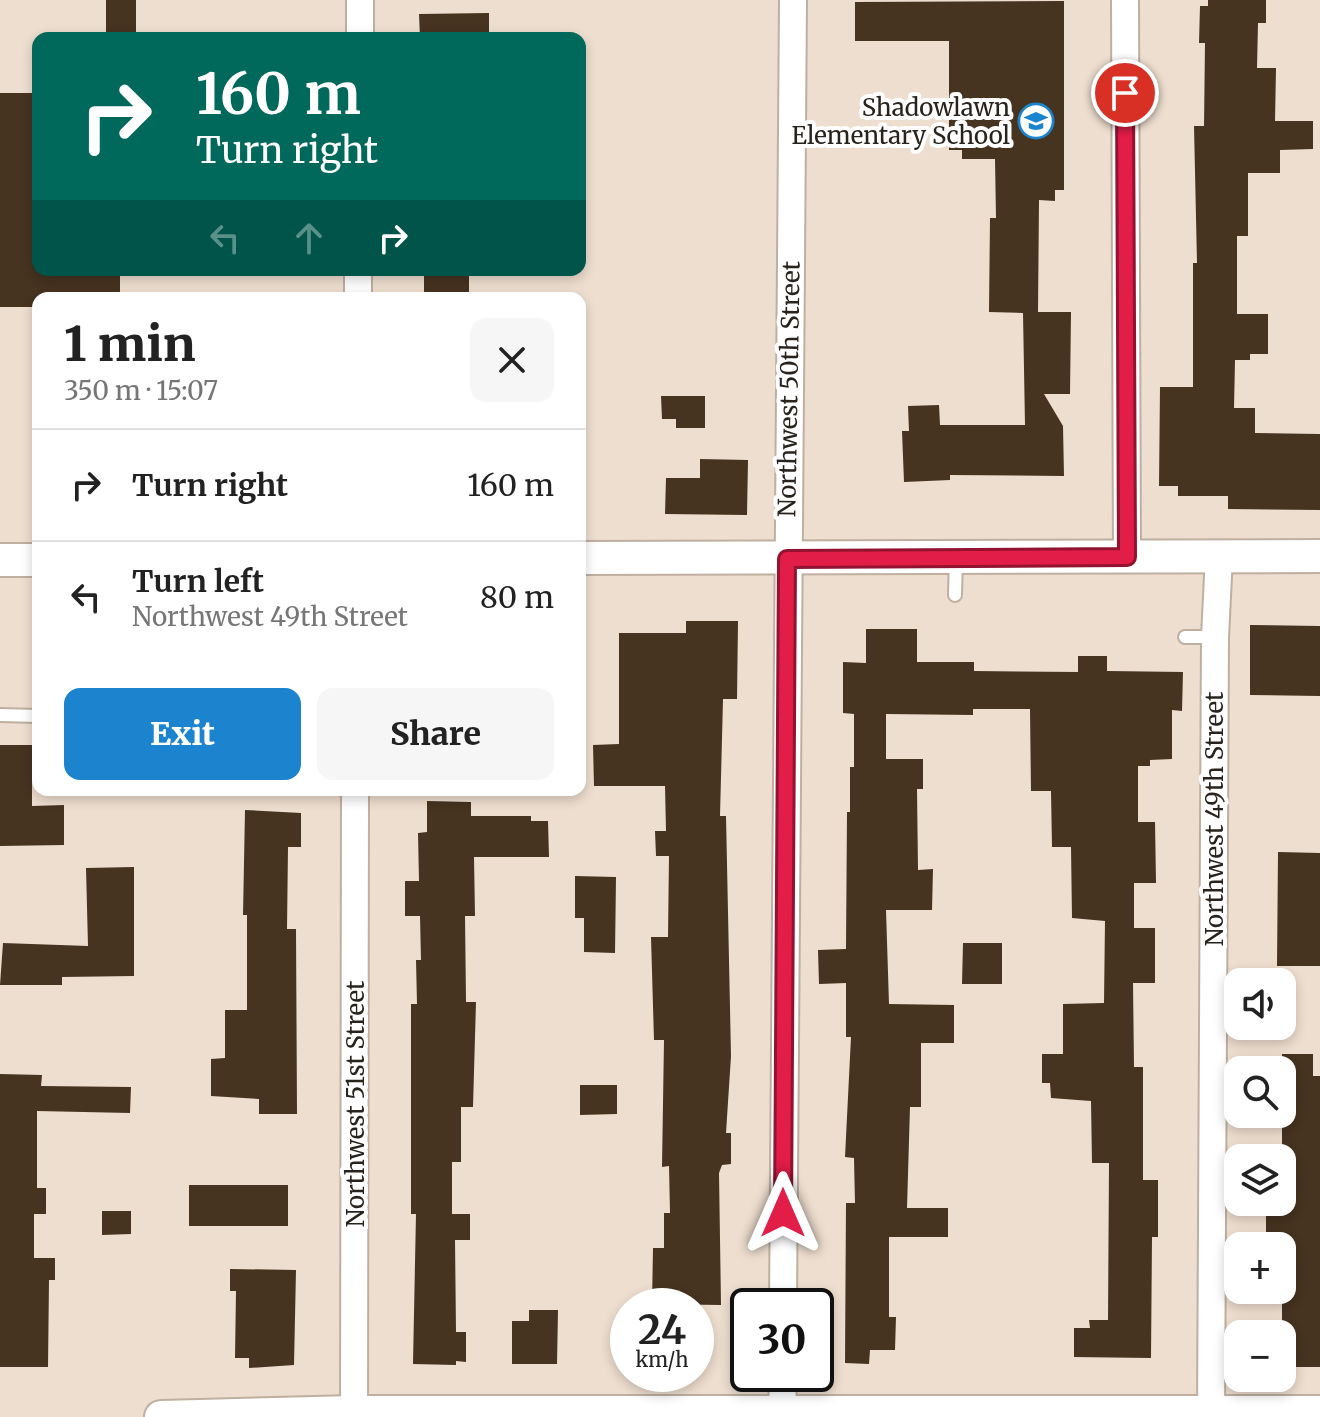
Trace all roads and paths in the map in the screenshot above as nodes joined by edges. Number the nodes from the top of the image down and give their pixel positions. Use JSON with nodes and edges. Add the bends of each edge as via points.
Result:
{"nodes":[{"id":1,"x":360,"y":0,"type":"edge"},
{"id":2,"x":793,"y":0,"type":"edge"},
{"id":3,"x":1125,"y":0,"type":"edge"},
{"id":4,"x":360,"y":32,"type":"edge"},
{"id":5,"x":1219,"y":556,"type":"junction"},
{"id":6,"x":1320,"y":556,"type":"edge"},
{"id":7,"x":956,"y":557,"type":"junction"},
{"id":8,"x":1127,"y":557,"type":"junction"},
{"id":9,"x":586,"y":558,"type":"edge"},
{"id":10,"x":787,"y":559,"type":"junction"},
{"id":11,"x":0,"y":560,"type":"edge"},
{"id":12,"x":32,"y":560,"type":"edge"},
{"id":13,"x":955,"y":595,"type":"dead end"},
{"id":14,"x":1185,"y":637,"type":"dead end"},
{"id":15,"x":1215,"y":637,"type":"junction"},
{"id":16,"x":0,"y":715,"type":"edge"},
{"id":17,"x":32,"y":716,"type":"edge"},
{"id":18,"x":355,"y":796,"type":"edge"},
{"id":19,"x":783,"y":1288,"type":"edge"},
{"id":20,"x":783,"y":1392,"type":"edge"},
{"id":21,"x":1320,"y":1412,"type":"edge"},
{"id":22,"x":1211,"y":1414,"type":"edge"},
{"id":23,"x":354,"y":1415,"type":"edge"},
{"id":24,"x":782,"y":1415,"type":"edge"},
{"id":25,"x":161,"y":1417,"type":"edge"}],
"edges":[{"from":1,"to":4,"type":"street"},
{"from":2,"to":10,"type":"street","name":"Northwest 50th Street"},
{"from":3,"to":8,"type":"street"},
{"from":5,"to":6,"type":"street"},
{"from":5,"to":8,"type":"street"},
{"from":5,"to":15,"type":"street","name":"Northwest 49th Street"},
{"from":7,"to":8,"type":"street"},
{"from":7,"to":10,"type":"street"},
{"from":7,"to":13,"type":"lane"},
{"from":9,"to":10,"type":"street"},
{"from":10,"to":19,"type":"street","name":"Northwest 50th Street"},
{"from":11,"to":12,"type":"street"},
{"from":14,"to":15,"type":"lane"},
{"from":15,"to":22,"type":"street","name":"Northwest 49th Street"},
{"from":16,"to":17,"type":"lane"},
{"from":18,"to":23,"type":"street","name":"Northwest 51st Street"},
{"from":20,"to":24,"type":"street"},
{"from":21,"to":22,"type":"street"},
{"from":22,"to":24,"type":"street"},
{"from":23,"to":24,"type":"street"},
{"from":23,"to":25,"type":"street"}]}
